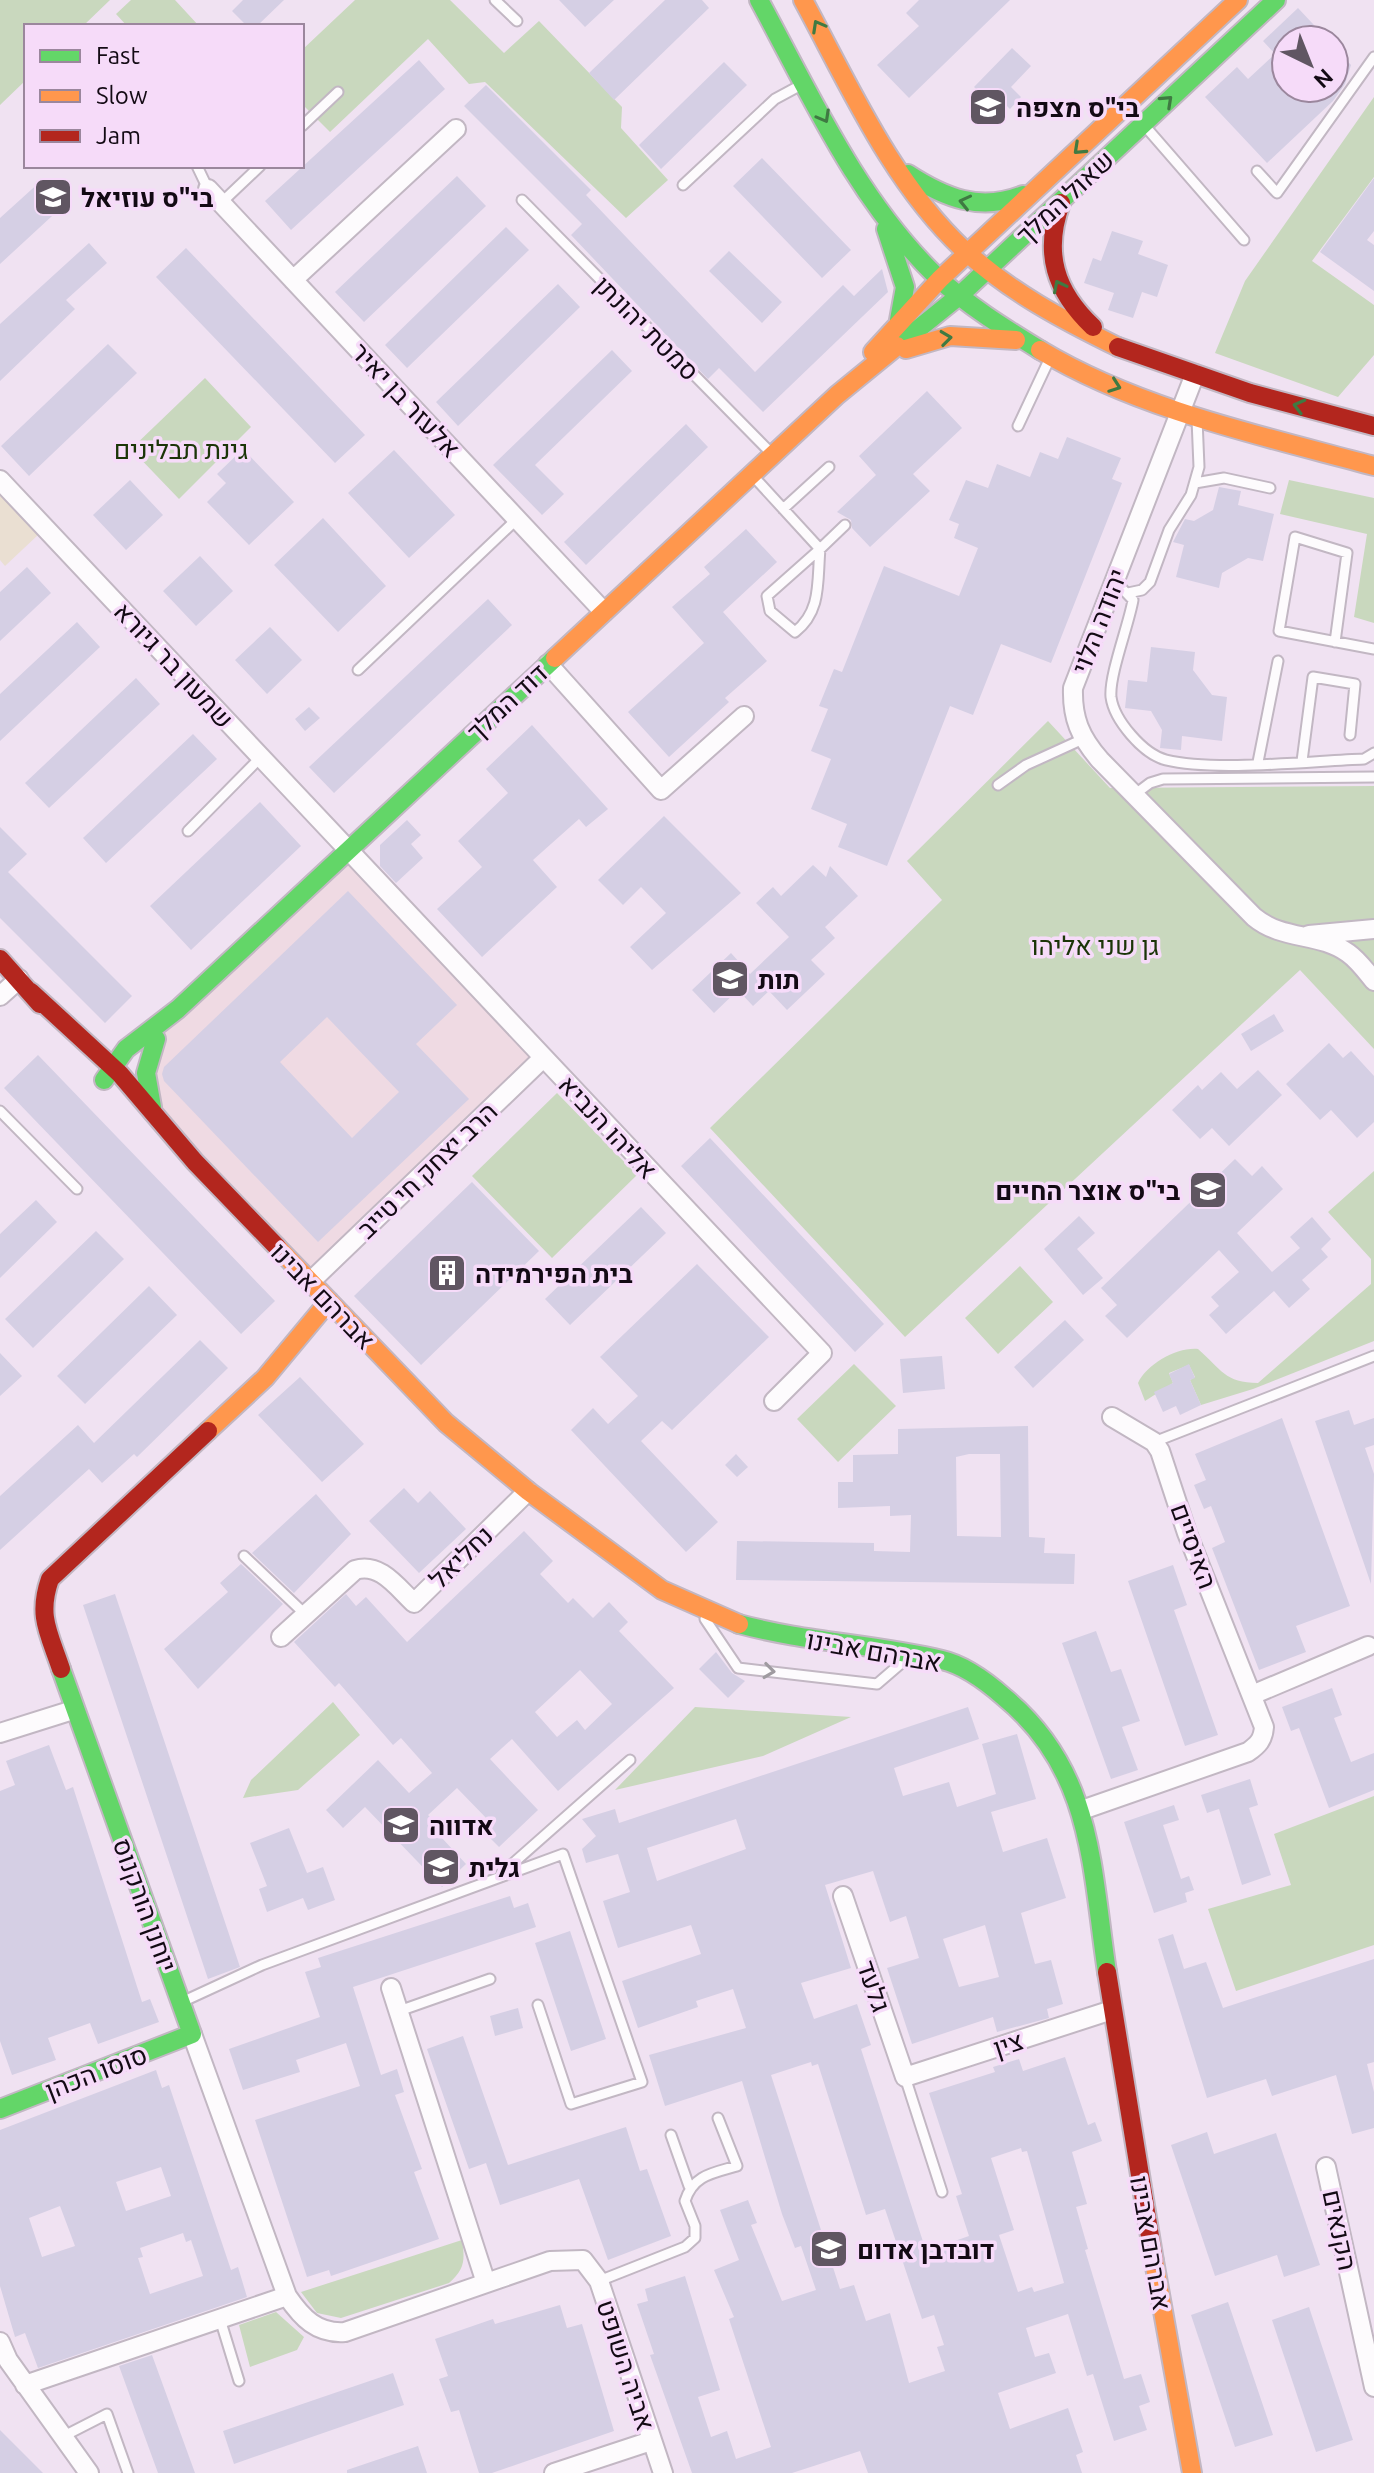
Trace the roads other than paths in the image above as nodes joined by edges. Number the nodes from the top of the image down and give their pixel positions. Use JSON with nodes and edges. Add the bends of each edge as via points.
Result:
{"nodes":[{"id":1,"x":495,"y":0,"type":"edge"},
{"id":2,"x":759,"y":0,"type":"edge"},
{"id":3,"x":803,"y":0,"type":"edge"},
{"id":4,"x":1238,"y":0,"type":"edge"},
{"id":5,"x":1276,"y":0,"type":"edge"},
{"id":6,"x":517,"y":21,"type":"dead end"},
{"id":7,"x":1374,"y":57,"type":"edge"},
{"id":8,"x":805,"y":83,"type":"junction"},
{"id":9,"x":338,"y":92,"type":"dead end"},
{"id":10,"x":304,"y":124,"type":"edge"},
{"id":11,"x":1143,"y":124,"type":"junction"},
{"id":12,"x":456,"y":129,"type":"dead end"},
{"id":13,"x":898,"y":167,"type":"junction"},
{"id":14,"x":198,"y":168,"type":"edge"},
{"id":15,"x":258,"y":168,"type":"edge"},
{"id":16,"x":1257,"y":171,"type":"dead end"},
{"id":17,"x":683,"y":185,"type":"dead end"},
{"id":18,"x":1037,"y":188,"type":"junction"},
{"id":19,"x":208,"y":189,"type":"joint"},
{"id":20,"x":1063,"y":198,"type":"junction"},
{"id":21,"x":522,"y":200,"type":"dead end"},
{"id":22,"x":221,"y":203,"type":"junction"},
{"id":23,"x":876,"y":204,"type":"junction"},
{"id":24,"x":1244,"y":240,"type":"dead end"},
{"id":25,"x":968,"y":252,"type":"junction"},
{"id":26,"x":987,"y":269,"type":"junction"},
{"id":27,"x":940,"y":279,"type":"junction"},
{"id":28,"x":293,"y":280,"type":"junction"},
{"id":29,"x":959,"y":296,"type":"junction"},
{"id":30,"x":899,"y":320,"type":"junction"},
{"id":31,"x":1022,"y":341,"type":"junction"},
{"id":32,"x":1110,"y":343,"type":"junction"},
{"id":33,"x":1051,"y":357,"type":"junction"},
{"id":34,"x":874,"y":365,"type":"junction"},
{"id":35,"x":1195,"y":374,"type":"junction"},
{"id":36,"x":837,"y":395,"type":"junction"},
{"id":37,"x":1189,"y":413,"type":"junction"},
{"id":38,"x":1018,"y":426,"type":"dead end"},
{"id":39,"x":1374,"y":426,"type":"edge"},
{"id":40,"x":773,"y":455,"type":"junction"},
{"id":41,"x":1374,"y":466,"type":"edge"},
{"id":42,"x":829,"y":467,"type":"dead end"},
{"id":43,"x":752,"y":474,"type":"junction"},
{"id":44,"x":0,"y":480,"type":"edge"},
{"id":45,"x":1195,"y":483,"type":"junction"},
{"id":46,"x":1270,"y":488,"type":"dead end"},
{"id":47,"x":783,"y":509,"type":"junction"},
{"id":48,"x":517,"y":519,"type":"junction"},
{"id":49,"x":845,"y":525,"type":"dead end"},
{"id":50,"x":820,"y":549,"type":"junction"},
{"id":51,"x":1121,"y":586,"type":"junction"},
{"id":52,"x":604,"y":612,"type":"junction"},
{"id":53,"x":1335,"y":642,"type":"junction"},
{"id":54,"x":1374,"y":649,"type":"edge"},
{"id":55,"x":1278,"y":661,"type":"dead end"},
{"id":56,"x":548,"y":664,"type":"junction"},
{"id":57,"x":358,"y":670,"type":"dead end"},
{"id":58,"x":744,"y":716,"type":"dead end"},
{"id":59,"x":1350,"y":735,"type":"dead end"},
{"id":60,"x":1083,"y":739,"type":"junction"},
{"id":61,"x":1374,"y":753,"type":"edge"},
{"id":62,"x":260,"y":758,"type":"junction"},
{"id":63,"x":1302,"y":761,"type":"junction"},
{"id":64,"x":1258,"y":762,"type":"junction"},
{"id":65,"x":1374,"y":777,"type":"edge"},
{"id":66,"x":998,"y":785,"type":"dead end"},
{"id":67,"x":1134,"y":796,"type":"junction"},
{"id":68,"x":188,"y":831,"type":"dead end"},
{"id":69,"x":347,"y":851,"type":"junction"},
{"id":70,"x":1374,"y":929,"type":"edge"},
{"id":71,"x":1294,"y":937,"type":"junction"},
{"id":72,"x":0,"y":959,"type":"edge"},
{"id":73,"x":1374,"y":981,"type":"edge"},
{"id":74,"x":25,"y":985,"type":"junction"},
{"id":75,"x":0,"y":996,"type":"edge"},
{"id":76,"x":75,"y":1029,"type":"junction"},
{"id":77,"x":156,"y":1032,"type":"junction"},
{"id":78,"x":543,"y":1058,"type":"junction"},
{"id":79,"x":112,"y":1073,"type":"junction"},
{"id":80,"x":152,"y":1107,"type":"junction"},
{"id":81,"x":0,"y":1111,"type":"edge"},
{"id":82,"x":195,"y":1162,"type":"junction"},
{"id":83,"x":77,"y":1189,"type":"dead end"},
{"id":84,"x":310,"y":1282,"type":"junction"},
{"id":85,"x":329,"y":1301,"type":"junction"},
{"id":86,"x":1374,"y":1356,"type":"edge"},
{"id":87,"x":774,"y":1401,"type":"dead end"},
{"id":88,"x":1112,"y":1417,"type":"dead end"},
{"id":89,"x":1154,"y":1442,"type":"junction"},
{"id":90,"x":528,"y":1491,"type":"junction"},
{"id":91,"x":244,"y":1556,"type":"dead end"},
{"id":92,"x":696,"y":1606,"type":"junction"},
{"id":93,"x":306,"y":1615,"type":"junction"},
{"id":94,"x":281,"y":1637,"type":"dead end"},
{"id":95,"x":1368,"y":1646,"type":"dead end"},
{"id":96,"x":910,"y":1655,"type":"junction"},
{"id":97,"x":1252,"y":1695,"type":"junction"},
{"id":98,"x":73,"y":1710,"type":"junction"},
{"id":99,"x":0,"y":1733,"type":"edge"},
{"id":100,"x":630,"y":1760,"type":"dead end"},
{"id":101,"x":1082,"y":1810,"type":"junction"},
{"id":102,"x":496,"y":1879,"type":"junction"},
{"id":103,"x":843,"y":1896,"type":"dead end"},
{"id":104,"x":490,"y":1979,"type":"dead end"},
{"id":105,"x":391,"y":1988,"type":"dead end"},
{"id":106,"x":181,"y":2003,"type":"junction"},
{"id":107,"x":538,"y":2005,"type":"dead end"},
{"id":108,"x":1112,"y":2010,"type":"junction"},
{"id":109,"x":399,"y":2011,"type":"junction"},
{"id":110,"x":192,"y":2034,"type":"junction"},
{"id":111,"x":905,"y":2077,"type":"junction"},
{"id":112,"x":0,"y":2109,"type":"edge"},
{"id":113,"x":718,"y":2118,"type":"dead end"},
{"id":114,"x":671,"y":2135,"type":"dead end"},
{"id":115,"x":1326,"y":2167,"type":"dead end"},
{"id":116,"x":689,"y":2186,"type":"junction"},
{"id":117,"x":942,"y":2192,"type":"dead end"},
{"id":118,"x":583,"y":2260,"type":"joint"},
{"id":119,"x":599,"y":2281,"type":"junction"},
{"id":120,"x":486,"y":2283,"type":"junction"},
{"id":121,"x":287,"y":2296,"type":"junction"},
{"id":122,"x":220,"y":2319,"type":"junction"},
{"id":123,"x":0,"y":2342,"type":"edge"},
{"id":124,"x":239,"y":2381,"type":"dead end"},
{"id":125,"x":25,"y":2385,"type":"junction"},
{"id":126,"x":1374,"y":2387,"type":"edge"},
{"id":127,"x":62,"y":2437,"type":"junction"},
{"id":128,"x":651,"y":2441,"type":"junction"},
{"id":129,"x":89,"y":2473,"type":"edge"},
{"id":130,"x":128,"y":2473,"type":"edge"},
{"id":131,"x":554,"y":2473,"type":"edge"},
{"id":132,"x":663,"y":2473,"type":"edge"},
{"id":133,"x":1192,"y":2473,"type":"edge"}],
"edges":[{"from":1,"to":6,"type":"lane"},
{"from":2,"to":8,"type":"street"},
{"from":13,"to":3,"type":"street","one_way":true},
{"from":4,"to":18,"type":"street","name":"שאול המלך","one_way":true},
{"from":11,"to":5,"type":"street","name":"שאול המלך","one_way":true},
{"from":7,"to":16,"type":"lane","via":[[1277,193]]},
{"from":8,"to":17,"type":"lane","via":[[775,99]]},
{"from":8,"to":23,"type":"street","one_way":true},
{"from":9,"to":10,"type":"lane"},
{"from":11,"to":20,"type":"street","name":"שאול המלך"},
{"from":11,"to":24,"type":"lane"},
{"from":12,"to":28,"type":"street"},
{"from":18,"to":13,"type":"street","one_way":true,"via":[[1006,204],[978,205],[934,191]]},
{"from":13,"to":25,"type":"street"},
{"from":14,"to":19,"type":"lane"},
{"from":15,"to":22,"type":"lane"},
{"from":18,"to":25,"type":"street","name":"שאול המלך"},
{"from":19,"to":22,"type":"street","name":"אלעזר בן יאיר"},
{"from":20,"to":26,"type":"street","name":"שאול המלך"},
{"from":32,"to":20,"type":"street","one_way":true,"via":[[1069,304],[1051,269],[1050,236]]},
{"from":21,"to":40,"type":"lane","name":"סמטת יהונתן"},
{"from":22,"to":28,"type":"street","name":"אלעזר בן יאיר"},
{"from":23,"to":27,"type":"street"},
{"from":23,"to":30,"type":"street","via":[[903,277],[905,301]]},
{"from":25,"to":26,"type":"street"},
{"from":25,"to":27,"type":"street","name":"שאול המלך"},
{"from":26,"to":29,"type":"street","name":"שאול המלך"},
{"from":26,"to":32,"type":"street","via":[[1062,320]]},
{"from":27,"to":29,"type":"street"},
{"from":27,"to":30,"type":"street","name":"דוד המלך"},
{"from":28,"to":48,"type":"street","name":"אלעזר בן יאיר"},
{"from":29,"to":31,"type":"street"},
{"from":29,"to":34,"type":"street","name":"דוד המלך"},
{"from":30,"to":36,"type":"street","name":"דוד המלך"},
{"from":31,"to":33,"type":"street"},
{"from":34,"to":31,"type":"street","one_way":true,"via":[[915,345],[950,336]]},
{"from":32,"to":35,"type":"street"},
{"from":33,"to":37,"type":"street","one_way":true},
{"from":33,"to":38,"type":"lane"},
{"from":34,"to":36,"type":"street","name":"דוד המלך"},
{"from":35,"to":37,"type":"street","name":"יהודה הלוי"},
{"from":39,"to":35,"type":"street","one_way":true},
{"from":36,"to":40,"type":"street","name":"דוד המלך"},
{"from":37,"to":41,"type":"street"},
{"from":37,"to":45,"type":"lane","via":[[1199,467]]},
{"from":37,"to":51,"type":"street","name":"יהודה הלוי"},
{"from":40,"to":43,"type":"street","name":"דוד המלך"},
{"from":42,"to":47,"type":"lane"},
{"from":43,"to":47,"type":"lane"},
{"from":43,"to":52,"type":"street","name":"דוד המלך"},
{"from":44,"to":62,"type":"street","name":"שמעון בר גיורא"},
{"from":45,"to":46,"type":"lane","via":[[1224,478]]},
{"from":45,"to":51,"type":"lane","via":[[1169,530],[1150,582],[1142,590]]},
{"from":47,"to":50,"type":"lane"},
{"from":48,"to":52,"type":"street","name":"אלעזר בן יאיר"},
{"from":48,"to":57,"type":"lane"},
{"from":49,"to":50,"type":"lane"},
{"from":50,"to":50,"type":"lane","via":[[767,596],[770,611],[795,632],[816,607]]},
{"from":51,"to":60,"type":"street","name":"יהודה הלוי","via":[[1073,688],[1072,712]]},
{"from":51,"to":64,"type":"lane","via":[[1133,600],[1111,697],[1125,727],[1166,760]]},
{"from":52,"to":56,"type":"street","name":"דוד המלך"},
{"from":53,"to":53,"type":"lane","via":[[1279,631],[1295,537],[1347,553]]},
{"from":53,"to":54,"type":"lane"},
{"from":55,"to":64,"type":"lane"},
{"from":56,"to":58,"type":"street","via":[[661,790]]},
{"from":56,"to":69,"type":"street","name":"דוד המלך"},
{"from":59,"to":63,"type":"lane","via":[[1355,684],[1313,677]]},
{"from":60,"to":66,"type":"lane","via":[[1026,765]]},
{"from":60,"to":67,"type":"street","name":"יהודה הלוי"},
{"from":61,"to":63,"type":"lane","via":[[1364,759]]},
{"from":62,"to":68,"type":"lane"},
{"from":62,"to":69,"type":"street","name":"שמעון בר גיורא"},
{"from":63,"to":64,"type":"lane"},
{"from":65,"to":67,"type":"lane","via":[[1163,779]]},
{"from":67,"to":71,"type":"street","name":"יהודה הלוי","via":[[1254,917],[1278,934]]},
{"from":69,"to":77,"type":"street","name":"דוד המלך"},
{"from":69,"to":78,"type":"street","name":"אליהו הנביא"},
{"from":70,"to":71,"type":"street"},
{"from":71,"to":73,"type":"street","name":"יהודה הלוי","via":[[1332,944]]},
{"from":72,"to":74,"type":"street","name":"אברהם אבינו"},
{"from":74,"to":75,"type":"street"},
{"from":74,"to":76,"type":"street","name":"אברהם אבינו"},
{"from":74,"to":79,"type":"street","name":"אברהם אבינו"},
{"from":76,"to":77,"type":"street","via":[[106,1035]]},
{"from":76,"to":79,"type":"street","name":"אברהם אבינו"},
{"from":77,"to":79,"type":"street","name":"דוד המלך"},
{"from":77,"to":80,"type":"street","via":[[146,1073]]},
{"from":78,"to":84,"type":"street","name":"הרב יצחק חי טייב"},
{"from":78,"to":87,"type":"street","name":"אליהו הנביא","via":[[822,1353]]},
{"from":79,"to":80,"type":"street","name":"אברהם אבינו"},
{"from":79,"to":82,"type":"street","name":"אברהם אבינו","via":[[156,1131]]},
{"from":80,"to":82,"type":"street","name":"אברהם אבינו"},
{"from":81,"to":83,"type":"lane"},
{"from":82,"to":84,"type":"street","name":"אברהם אבינו"},
{"from":84,"to":85,"type":"street","name":"אברהם אבינו"},
{"from":85,"to":90,"type":"street","name":"אברהם אבינו","via":[[446,1423]]},
{"from":85,"to":98,"type":"street","name":"יוחנן הורקנוס","via":[[265,1378],[50,1579],[43,1618]]},
{"from":86,"to":89,"type":"lane"},
{"from":88,"to":89,"type":"street"},
{"from":89,"to":97,"type":"street","name":"האיסיים"},
{"from":90,"to":92,"type":"street","name":"אברהם אבינו","via":[[662,1590]]},
{"from":90,"to":93,"type":"street","name":"נחליאל","via":[[414,1603],[378,1570],[365,1567]]},
{"from":91,"to":93,"type":"lane"},
{"from":92,"to":96,"type":"street","name":"אברהם אבינו","via":[[778,1634]]},
{"from":92,"to":96,"type":"lane","one_way":true,"via":[[738,1668],[877,1684]]},
{"from":93,"to":94,"type":"street","name":"נחליאל"},
{"from":95,"to":97,"type":"street"},
{"from":96,"to":101,"type":"street","name":"אברהם אבינו","via":[[945,1660],[1011,1700],[1047,1740]]},
{"from":97,"to":101,"type":"street","name":"האיסיים","via":[[1264,1727],[1259,1745]]},
{"from":98,"to":99,"type":"street"},
{"from":98,"to":106,"type":"street","name":"יוחנן הורקנוס"},
{"from":100,"to":102,"type":"lane"},
{"from":101,"to":108,"type":"street","name":"אברהם אבינו"},
{"from":102,"to":106,"type":"lane","via":[[262,1965]]},
{"from":102,"to":107,"type":"lane","via":[[563,1854],[642,2082],[571,2104]]},
{"from":103,"to":111,"type":"street","name":"גלעד"},
{"from":104,"to":109,"type":"lane"},
{"from":105,"to":109,"type":"street"},
{"from":106,"to":110,"type":"street","name":"יוחנן הורקנוס"},
{"from":108,"to":111,"type":"street","name":"צין"},
{"from":108,"to":133,"type":"street","name":"אברהם אבינו"},
{"from":109,"to":120,"type":"street"},
{"from":110,"to":112,"type":"street","name":"סוסו הכהן"},
{"from":110,"to":121,"type":"street","name":"יוחנן הורקנוס"},
{"from":111,"to":117,"type":"lane"},
{"from":113,"to":116,"type":"lane","via":[[737,2166],[700,2177]]},
{"from":114,"to":116,"type":"lane"},
{"from":115,"to":126,"type":"street","name":"הקנאים"},
{"from":116,"to":119,"type":"lane","via":[[685,2201],[695,2238],[685,2247]]},
{"from":118,"to":119,"type":"street","name":"אביה השופט"},
{"from":118,"to":120,"type":"street","name":"יוחנן הורקנוס","via":[[550,2261]]},
{"from":119,"to":128,"type":"street","name":"אביה השופט"},
{"from":120,"to":121,"type":"street","name":"יוחנן הורקנוס","via":[[335,2332],[311,2324]]},
{"from":121,"to":122,"type":"street"},
{"from":122,"to":124,"type":"lane"},
{"from":122,"to":125,"type":"street"},
{"from":123,"to":125,"type":"street"},
{"from":125,"to":127,"type":"street"},
{"from":127,"to":129,"type":"street"},
{"from":127,"to":130,"type":"lane","via":[[107,2414]]},
{"from":128,"to":131,"type":"street"},
{"from":128,"to":132,"type":"street","name":"אביה השופט"}]}
